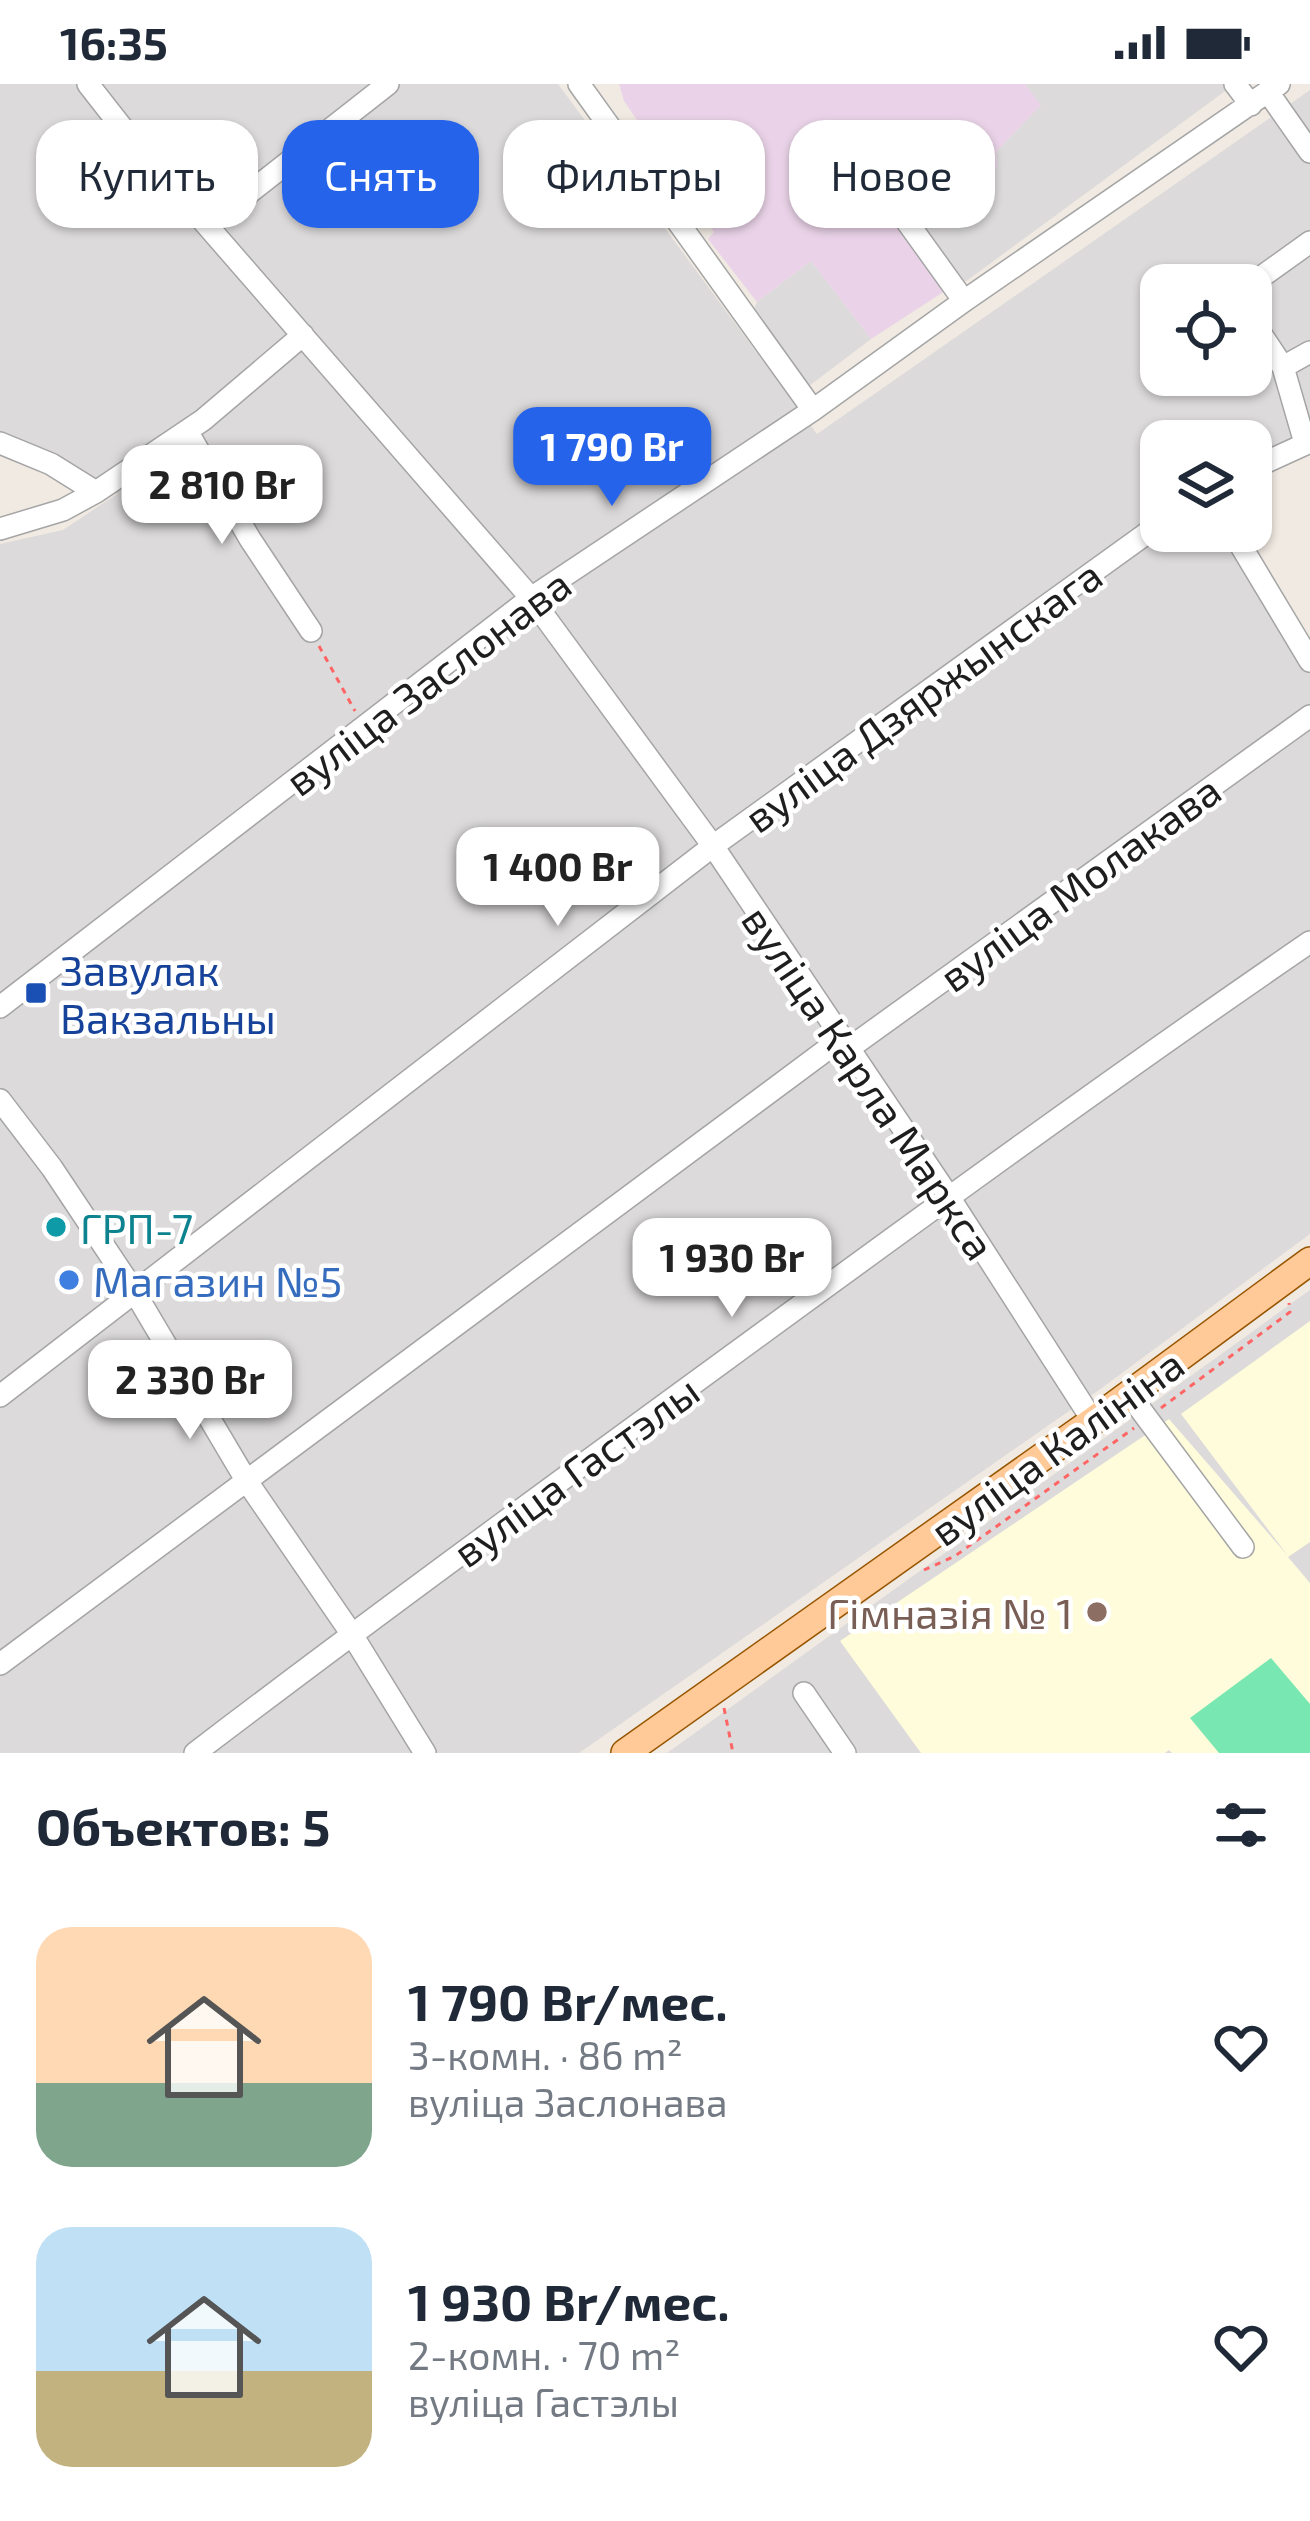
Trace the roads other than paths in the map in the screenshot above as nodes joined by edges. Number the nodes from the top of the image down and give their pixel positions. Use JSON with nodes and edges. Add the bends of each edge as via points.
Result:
{"nodes":[{"id":1,"x":88,"y":84,"type":"edge"},
{"id":2,"x":388,"y":84,"type":"edge"},
{"id":3,"x":579,"y":84,"type":"edge"},
{"id":4,"x":1234,"y":84,"type":"edge"},
{"id":5,"x":1266,"y":94,"type":"edge"},
{"id":6,"x":116,"y":120,"type":"edge"},
{"id":7,"x":1310,"y":152,"type":"edge"},
{"id":8,"x":258,"y":186,"type":"edge"},
{"id":9,"x":211,"y":228,"type":"edge"},
{"id":10,"x":911,"y":228,"type":"edge"},
{"id":11,"x":1310,"y":242,"type":"edge"},
{"id":12,"x":1272,"y":269,"type":"edge"},
{"id":13,"x":964,"y":302,"type":"junction"},
{"id":14,"x":303,"y":335,"type":"junction"},
{"id":15,"x":1272,"y":352,"type":"edge"},
{"id":16,"x":1310,"y":352,"type":"edge"},
{"id":17,"x":1282,"y":367,"type":"junction"},
{"id":18,"x":813,"y":410,"type":"junction"},
{"id":19,"x":188,"y":431,"type":"junction"},
{"id":20,"x":0,"y":443,"type":"edge"},
{"id":21,"x":1308,"y":443,"type":"edge"},
{"id":22,"x":1272,"y":459,"type":"edge"},
{"id":23,"x":96,"y":491,"type":"junction"},
{"id":24,"x":0,"y":529,"type":"edge"},
{"id":25,"x":1140,"y":538,"type":"edge"},
{"id":26,"x":1245,"y":552,"type":"edge"},
{"id":27,"x":531,"y":598,"type":"junction"},
{"id":28,"x":311,"y":631,"type":"road end"},
{"id":29,"x":1310,"y":662,"type":"edge"},
{"id":30,"x":1310,"y":716,"type":"edge"},
{"id":31,"x":712,"y":846,"type":"junction"},
{"id":32,"x":1310,"y":942,"type":"edge"},
{"id":33,"x":0,"y":1007,"type":"edge"},
{"id":34,"x":844,"y":1044,"type":"junction"},
{"id":35,"x":0,"y":1100,"type":"edge"},
{"id":36,"x":949,"y":1196,"type":"junction"},
{"id":37,"x":1310,"y":1261,"type":"edge"},
{"id":38,"x":134,"y":1291,"type":"junction"},
{"id":39,"x":1129,"y":1394,"type":"junction"},
{"id":40,"x":0,"y":1396,"type":"edge"},
{"id":41,"x":1093,"y":1420,"type":"junction"},
{"id":42,"x":246,"y":1480,"type":"junction"},
{"id":43,"x":1243,"y":1547,"type":"dead end"},
{"id":44,"x":351,"y":1634,"type":"junction"},
{"id":45,"x":0,"y":1664,"type":"edge"},
{"id":46,"x":804,"y":1693,"type":"dead end"},
{"id":47,"x":195,"y":1753,"type":"edge"},
{"id":48,"x":425,"y":1753,"type":"edge"},
{"id":49,"x":625,"y":1753,"type":"edge"},
{"id":50,"x":845,"y":1753,"type":"edge"}],
"edges":[{"from":1,"to":6,"type":"street","name":"вуліца Карла Маркса"},
{"from":2,"to":8,"type":"street"},
{"from":3,"to":18,"type":"street"},
{"from":4,"to":5,"type":"street"},
{"from":5,"to":7,"type":"street"},
{"from":5,"to":13,"type":"street","name":"вуліца Заслонава"},
{"from":9,"to":14,"type":"street","name":"вуліца Карла Маркса"},
{"from":10,"to":13,"type":"street"},
{"from":11,"to":12,"type":"street"},
{"from":13,"to":18,"type":"street","name":"вуліца Заслонава"},
{"from":14,"to":19,"type":"street"},
{"from":14,"to":27,"type":"street","name":"вуліца Карла Маркса"},
{"from":15,"to":17,"type":"street"},
{"from":16,"to":17,"type":"street"},
{"from":17,"to":21,"type":"street"},
{"from":18,"to":27,"type":"street","name":"вуліца Заслонава"},
{"from":19,"to":23,"type":"street"},
{"from":19,"to":28,"type":"street"},
{"from":20,"to":23,"type":"street"},
{"from":21,"to":22,"type":"street"},
{"from":23,"to":24,"type":"street"},
{"from":25,"to":31,"type":"street","name":"вуліца Дзяржынскага"},
{"from":26,"to":29,"type":"street"},
{"from":27,"to":31,"type":"street","name":"вуліца Карла Маркса"},
{"from":27,"to":33,"type":"street","name":"вуліца Заслонава"},
{"from":30,"to":34,"type":"street","name":"вуліца Молакава"},
{"from":31,"to":34,"type":"street","name":"вуліца Карла Маркса"},
{"from":31,"to":38,"type":"street","name":"вуліца Дзяржынскага"},
{"from":32,"to":36,"type":"street","name":"вуліца Гастэлы"},
{"from":34,"to":36,"type":"street","name":"вуліца Карла Маркса"},
{"from":34,"to":42,"type":"street","name":"вуліца Молакава"},
{"from":35,"to":38,"type":"street"},
{"from":36,"to":41,"type":"street","name":"вуліца Карла Маркса"},
{"from":36,"to":44,"type":"street","name":"вуліца Гастэлы"},
{"from":37,"to":39,"type":"main road","name":"вуліца Калініна"},
{"from":38,"to":40,"type":"street","name":"вуліца Дзяржынскага"},
{"from":38,"to":42,"type":"street"},
{"from":39,"to":41,"type":"main road","name":"вуліца Калініна"},
{"from":39,"to":43,"type":"street"},
{"from":41,"to":49,"type":"main road","name":"вуліца Калініна"},
{"from":42,"to":44,"type":"street"},
{"from":42,"to":45,"type":"street","name":"вуліца Молакава"},
{"from":44,"to":47,"type":"street","name":"вуліца Гастэлы"},
{"from":44,"to":48,"type":"street"},
{"from":46,"to":50,"type":"street"}]}
